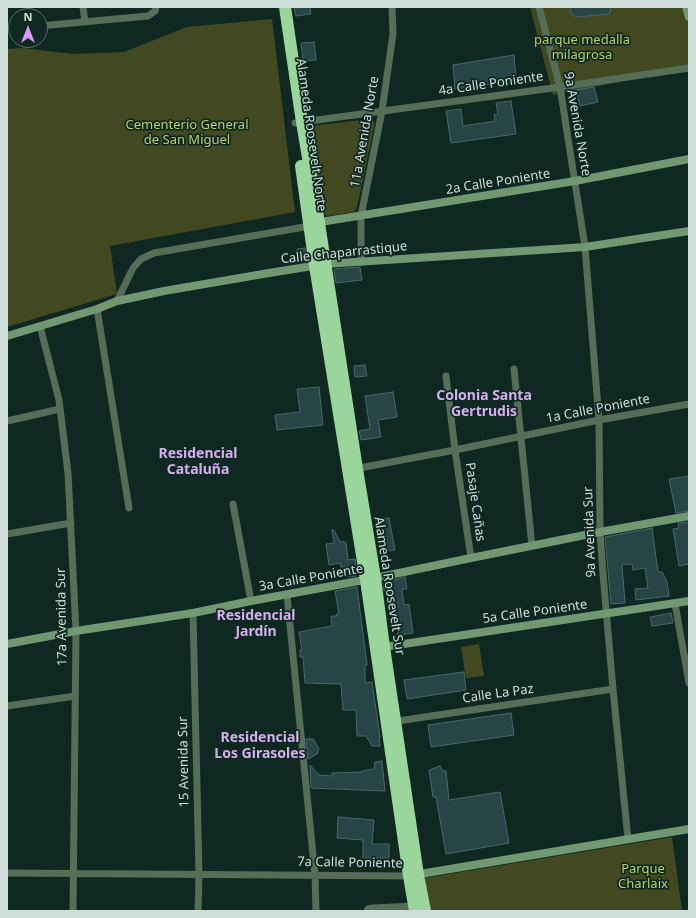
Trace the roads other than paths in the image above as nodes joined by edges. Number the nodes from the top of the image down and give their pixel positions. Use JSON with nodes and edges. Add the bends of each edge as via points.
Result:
{"nodes":[{"id":1,"x":83,"y":7,"type":"edge"},
{"id":2,"x":156,"y":7,"type":"edge"},
{"id":3,"x":278,"y":7,"type":"edge"},
{"id":4,"x":284,"y":7,"type":"edge"},
{"id":5,"x":392,"y":7,"type":"edge"},
{"id":6,"x":539,"y":7,"type":"edge"},
{"id":7,"x":686,"y":7,"type":"edge"},
{"id":8,"x":689,"y":17,"type":"edge"},
{"id":9,"x":85,"y":22,"type":"junction"},
{"id":10,"x":48,"y":25,"type":"edge"},
{"id":11,"x":689,"y":68,"type":"edge"},
{"id":12,"x":560,"y":87,"type":"junction"},
{"id":13,"x":382,"y":111,"type":"junction"},
{"id":14,"x":299,"y":122,"type":"junction"},
{"id":15,"x":689,"y":159,"type":"edge"},
{"id":16,"x":575,"y":182,"type":"junction"},
{"id":17,"x":361,"y":216,"type":"junction"},
{"id":18,"x":313,"y":224,"type":"junction"},
{"id":19,"x":689,"y":231,"type":"edge"},
{"id":20,"x":586,"y":247,"type":"junction"},
{"id":21,"x":361,"y":262,"type":"junction"},
{"id":22,"x":320,"y":265,"type":"junction"},
{"id":23,"x":117,"y":301,"type":"junction"},
{"id":24,"x":97,"y":309,"type":"junction"},
{"id":25,"x":40,"y":326,"type":"junction"},
{"id":26,"x":7,"y":336,"type":"edge"},
{"id":27,"x":514,"y":369,"type":"dead end"},
{"id":28,"x":446,"y":376,"type":"dead end"},
{"id":29,"x":689,"y":404,"type":"edge"},
{"id":30,"x":60,"y":409,"type":"junction"},
{"id":31,"x":599,"y":420,"type":"junction"},
{"id":32,"x":7,"y":421,"type":"edge"},
{"id":33,"x":521,"y":437,"type":"junction"},
{"id":34,"x":455,"y":450,"type":"junction"},
{"id":35,"x":352,"y":470,"type":"junction"},
{"id":36,"x":233,"y":504,"type":"dead end"},
{"id":37,"x":129,"y":508,"type":"dead end"},
{"id":38,"x":689,"y":516,"type":"edge"},
{"id":39,"x":71,"y":523,"type":"junction"},
{"id":40,"x":600,"y":532,"type":"junction"},
{"id":41,"x":7,"y":534,"type":"edge"},
{"id":42,"x":532,"y":546,"type":"junction"},
{"id":43,"x":471,"y":558,"type":"junction"},
{"id":44,"x":371,"y":579,"type":"junction"},
{"id":45,"x":287,"y":595,"type":"junction"},
{"id":46,"x":251,"y":601,"type":"junction"},
{"id":47,"x":689,"y":601,"type":"edge"},
{"id":48,"x":675,"y":604,"type":"junction"},
{"id":49,"x":193,"y":613,"type":"junction"},
{"id":50,"x":606,"y":614,"type":"junction"},
{"id":51,"x":76,"y":631,"type":"junction"},
{"id":52,"x":7,"y":644,"type":"edge"},
{"id":53,"x":384,"y":646,"type":"junction"},
{"id":54,"x":689,"y":683,"type":"edge"},
{"id":55,"x":613,"y":689,"type":"junction"},
{"id":56,"x":75,"y":696,"type":"junction"},
{"id":57,"x":7,"y":706,"type":"edge"},
{"id":58,"x":391,"y":722,"type":"junction"},
{"id":59,"x":689,"y":829,"type":"edge"},
{"id":60,"x":628,"y":839,"type":"junction"},
{"id":61,"x":7,"y":873,"type":"edge"},
{"id":62,"x":73,"y":873,"type":"junction"},
{"id":63,"x":199,"y":874,"type":"junction"},
{"id":64,"x":315,"y":874,"type":"junction"},
{"id":65,"x":414,"y":875,"type":"junction"},
{"id":66,"x":418,"y":909,"type":"edge"},
{"id":67,"x":73,"y":911,"type":"edge"},
{"id":68,"x":198,"y":911,"type":"edge"},
{"id":69,"x":316,"y":911,"type":"edge"},
{"id":70,"x":368,"y":911,"type":"edge"}],
"edges":[{"from":1,"to":9,"type":"street"},
{"from":2,"to":9,"type":"street","via":[[148,16]]},
{"from":3,"to":14,"type":"highway","name":"Alameda Roosevelt Norte"},
{"from":4,"to":14,"type":"highway","name":"Alameda Roosevelt Norte"},
{"from":5,"to":13,"type":"street","name":"11a Avenida Norte","via":[[393,34]]},
{"from":6,"to":12,"type":"street","name":"9a Avenida Norte"},
{"from":7,"to":8,"type":"street"},
{"from":9,"to":10,"type":"street"},
{"from":11,"to":12,"type":"street","name":"4a Calle Poniente"},
{"from":12,"to":13,"type":"street","name":"4a Calle Poniente"},
{"from":12,"to":16,"type":"street","name":"9a Avenida Norte"},
{"from":13,"to":14,"type":"street","name":"4a Calle Poniente"},
{"from":13,"to":17,"type":"street","name":"11a Avenida Norte"},
{"from":14,"to":18,"type":"highway","name":"Alameda Roosevelt Norte"},
{"from":15,"to":16,"type":"street","name":"2a Calle Poniente"},
{"from":16,"to":17,"type":"street","name":"2a Calle Poniente"},
{"from":16,"to":20,"type":"street","name":"9a Avenida Norte"},
{"from":17,"to":18,"type":"street","name":"2a Calle Poniente"},
{"from":17,"to":21,"type":"street","name":"11a Avenida Norte"},
{"from":18,"to":22,"type":"highway","name":"Alameda Roosevelt Norte"},
{"from":18,"to":23,"type":"street","name":"2a Calle Poniente","via":[[154,253],[142,259],[133,268]]},
{"from":19,"to":20,"type":"street","name":"Calle Chaparrastique"},
{"from":20,"to":21,"type":"street","name":"Calle Chaparrastique"},
{"from":20,"to":31,"type":"street","name":"9a Avenida Sur"},
{"from":21,"to":22,"type":"street","name":"Calle Chaparrastique"},
{"from":22,"to":23,"type":"street","name":"Calle Chaparrastique"},
{"from":22,"to":35,"type":"highway","name":"Alameda Roosevelt Sur"},
{"from":23,"to":24,"type":"street","name":"Calle Chaparrastique"},
{"from":24,"to":25,"type":"street","name":"Calle Chaparrastique"},
{"from":24,"to":37,"type":"street"},
{"from":25,"to":26,"type":"street","name":"Calle Chaparrastique"},
{"from":25,"to":30,"type":"street","name":"17a Avenida Sur"},
{"from":27,"to":33,"type":"street"},
{"from":28,"to":34,"type":"street","name":"Pasaje Cañas"},
{"from":29,"to":31,"type":"street","name":"1a Calle Poniente"},
{"from":30,"to":32,"type":"street"},
{"from":30,"to":39,"type":"street","name":"17a Avenida Sur"},
{"from":31,"to":33,"type":"street","name":"1a Calle Poniente"},
{"from":31,"to":40,"type":"street","name":"9a Avenida Sur"},
{"from":33,"to":34,"type":"street","name":"1a Calle Poniente"},
{"from":33,"to":42,"type":"street"},
{"from":34,"to":35,"type":"street","name":"1a Calle Poniente"},
{"from":34,"to":43,"type":"street","name":"Pasaje Cañas"},
{"from":35,"to":44,"type":"highway","name":"Alameda Roosevelt Sur"},
{"from":36,"to":46,"type":"street"},
{"from":38,"to":40,"type":"street","name":"3a Calle Poniente"},
{"from":39,"to":41,"type":"street"},
{"from":39,"to":51,"type":"street","name":"17a Avenida Sur"},
{"from":40,"to":42,"type":"street","name":"3a Calle Poniente"},
{"from":40,"to":50,"type":"street","name":"9a Avenida Sur"},
{"from":42,"to":43,"type":"street","name":"3a Calle Poniente"},
{"from":43,"to":44,"type":"street","name":"3a Calle Poniente"},
{"from":44,"to":45,"type":"street","name":"3a Calle Poniente"},
{"from":44,"to":53,"type":"highway","name":"Alameda Roosevelt Sur"},
{"from":44,"to":58,"type":"highway","name":"Alameda Roosevelt Sur"},
{"from":45,"to":46,"type":"street","name":"3a Calle Poniente"},
{"from":45,"to":64,"type":"street"},
{"from":46,"to":49,"type":"street","name":"3a Calle Poniente"},
{"from":47,"to":48,"type":"street","name":"5a Calle Poniente"},
{"from":48,"to":50,"type":"street","name":"5a Calle Poniente"},
{"from":48,"to":54,"type":"street"},
{"from":49,"to":51,"type":"street","name":"3a Calle Poniente"},
{"from":49,"to":63,"type":"street","name":"15 Avenida Sur"},
{"from":50,"to":53,"type":"street","name":"5a Calle Poniente"},
{"from":50,"to":55,"type":"street","name":"9a Avenida Sur"},
{"from":51,"to":52,"type":"street","name":"3a Calle Poniente"},
{"from":51,"to":56,"type":"street","name":"17a Avenida Sur"},
{"from":53,"to":58,"type":"highway","name":"Alameda Roosevelt Sur"},
{"from":55,"to":58,"type":"street","name":"Calle La Paz"},
{"from":55,"to":60,"type":"street","name":"9a Avenida Sur"},
{"from":56,"to":57,"type":"street"},
{"from":56,"to":62,"type":"street","name":"17a Avenida Sur"},
{"from":58,"to":65,"type":"highway","name":"Alameda Roosevelt Sur"},
{"from":59,"to":60,"type":"street","name":"7a Calle Poniente"},
{"from":60,"to":65,"type":"street","name":"7a Calle Poniente"},
{"from":61,"to":62,"type":"street","name":"7a Calle Poniente"},
{"from":62,"to":63,"type":"street","name":"7a Calle Poniente"},
{"from":62,"to":67,"type":"street","name":"17a Avenida Sur"},
{"from":63,"to":64,"type":"street","name":"7a Calle Poniente"},
{"from":63,"to":68,"type":"street","name":"15 Avenida Sur"},
{"from":64,"to":65,"type":"street","name":"7a Calle Poniente"},
{"from":64,"to":69,"type":"street"},
{"from":65,"to":66,"type":"highway","name":"Alameda Roosevelt Sur"},
{"from":66,"to":70,"type":"street","via":[[373,908]]}]}
